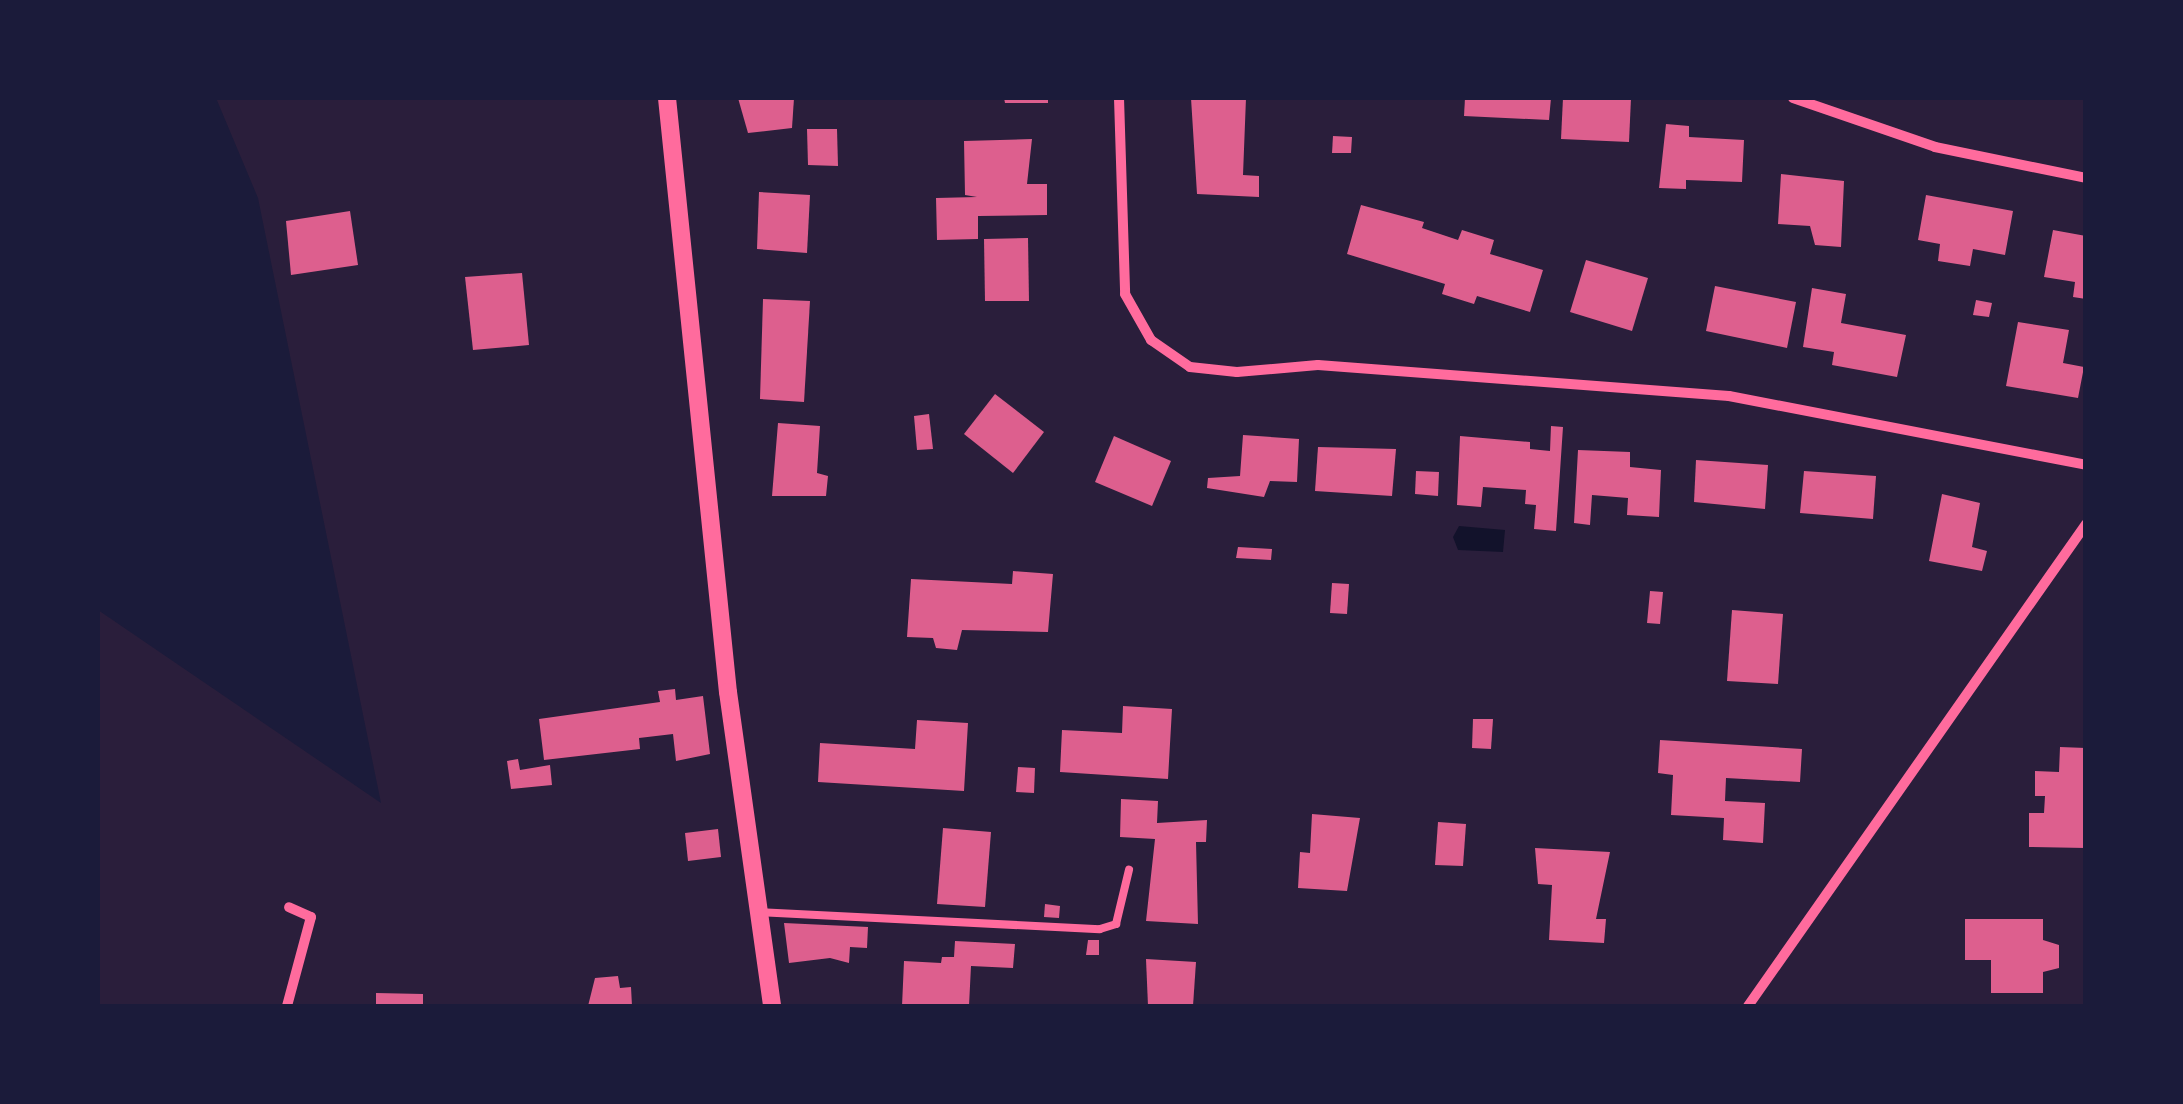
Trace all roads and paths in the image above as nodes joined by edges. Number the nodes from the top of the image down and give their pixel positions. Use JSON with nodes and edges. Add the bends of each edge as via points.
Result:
{"nodes":[{"id":1,"x":667,"y":98,"type":"edge"},
{"id":2,"x":1119,"y":98,"type":"edge"},
{"id":3,"x":1793,"y":98,"type":"edge"},
{"id":4,"x":2086,"y":178,"type":"edge"},
{"id":5,"x":2086,"y":465,"type":"edge"},
{"id":6,"x":2086,"y":524,"type":"edge"},
{"id":7,"x":1128,"y":870,"type":"dead end"},
{"id":8,"x":289,"y":908,"type":"dead end"},
{"id":9,"x":755,"y":911,"type":"junction"},
{"id":10,"x":286,"y":1006,"type":"edge"},
{"id":11,"x":772,"y":1006,"type":"edge"},
{"id":12,"x":1748,"y":1006,"type":"edge"}],
"edges":[{"from":1,"to":9,"type":"street"},
{"from":2,"to":5,"type":"street","via":[[1125,294],[1151,340],[1190,368],[1374,368],[1730,396]]},
{"from":3,"to":4,"type":"street","via":[[1936,146]]},
{"from":6,"to":12,"type":"street"},
{"from":7,"to":9,"type":"lane","via":[[1116,924],[1100,929]]},
{"from":8,"to":10,"type":"street","via":[[311,917]]},
{"from":9,"to":11,"type":"street"}]}
